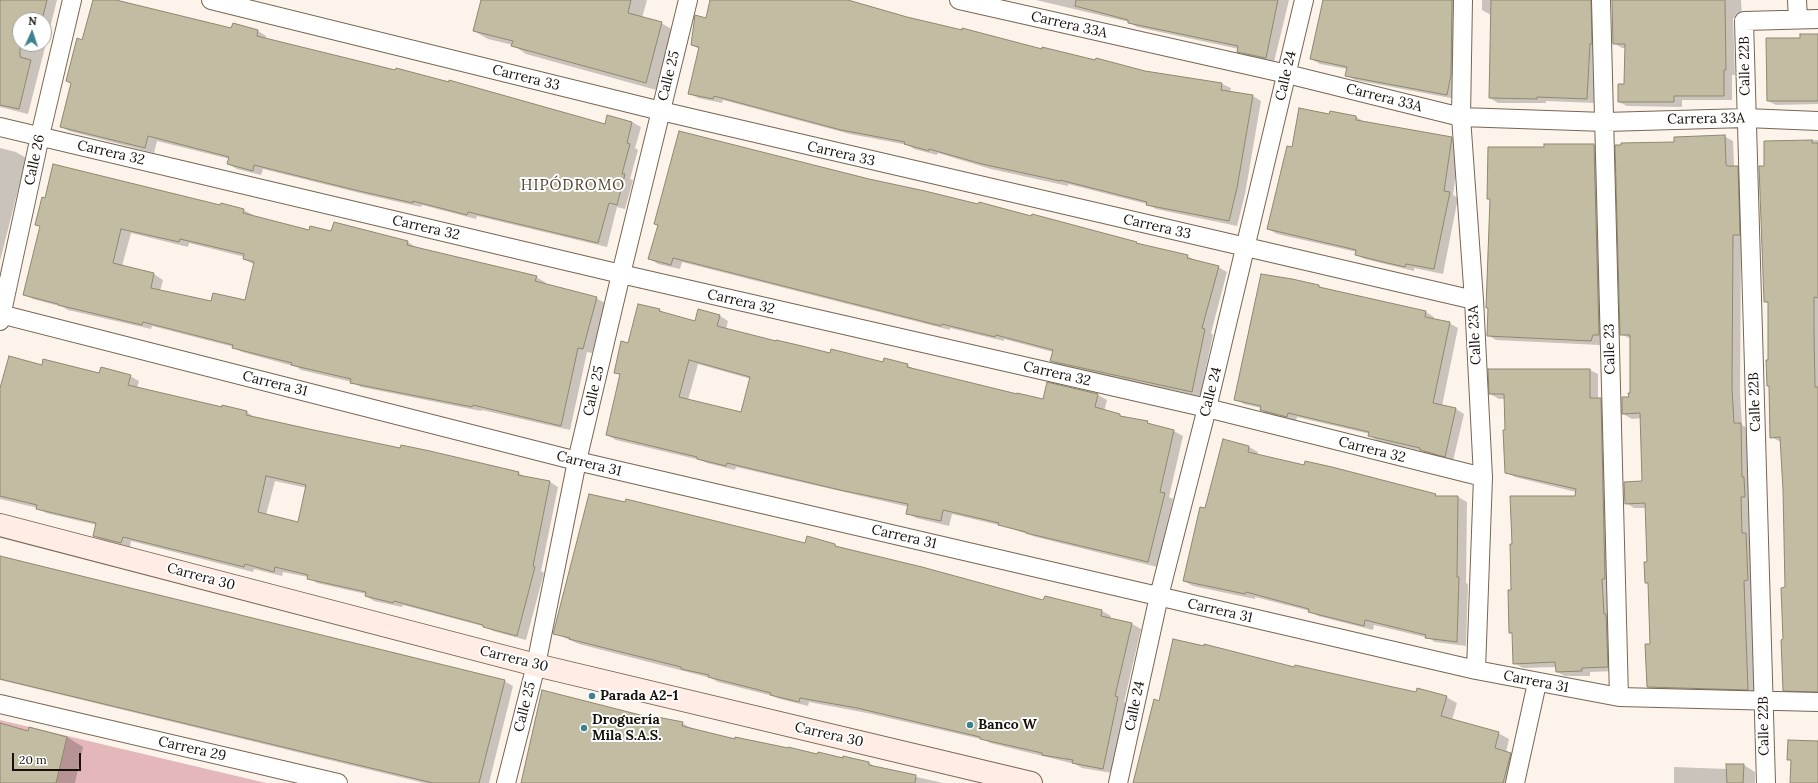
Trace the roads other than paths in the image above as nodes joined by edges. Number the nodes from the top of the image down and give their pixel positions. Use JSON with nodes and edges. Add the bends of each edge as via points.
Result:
{"nodes":[{"id":1,"x":72,"y":0,"type":"edge"},
{"id":2,"x":211,"y":0,"type":"edge"},
{"id":3,"x":688,"y":0,"type":"edge"},
{"id":4,"x":959,"y":0,"type":"edge"},
{"id":5,"x":1304,"y":0,"type":"edge"},
{"id":6,"x":1463,"y":0,"type":"edge"},
{"id":7,"x":1601,"y":0,"type":"edge"},
{"id":8,"x":1797,"y":0,"type":"edge"},
{"id":9,"x":1798,"y":19,"type":"junction"},
{"id":10,"x":1818,"y":19,"type":"edge"},
{"id":11,"x":1286,"y":74,"type":"junction"},
{"id":12,"x":661,"y":111,"type":"junction"},
{"id":13,"x":1461,"y":117,"type":"junction"},
{"id":14,"x":1746,"y":118,"type":"junction"},
{"id":15,"x":1818,"y":121,"type":"edge"},
{"id":16,"x":1605,"y":122,"type":"junction"},
{"id":17,"x":0,"y":127,"type":"edge"},
{"id":18,"x":40,"y":136,"type":"junction"},
{"id":19,"x":1245,"y":248,"type":"junction"},
{"id":20,"x":621,"y":274,"type":"junction"},
{"id":21,"x":1474,"y":300,"type":"junction"},
{"id":22,"x":1,"y":316,"type":"edge"},
{"id":23,"x":1207,"y":408,"type":"junction"},
{"id":24,"x":577,"y":461,"type":"junction"},
{"id":25,"x":1483,"y":477,"type":"junction"},
{"id":26,"x":0,"y":525,"type":"edge"},
{"id":27,"x":1159,"y":596,"type":"junction"},
{"id":28,"x":536,"y":665,"type":"junction"},
{"id":29,"x":1476,"y":670,"type":"junction"},
{"id":30,"x":1537,"y":683,"type":"junction"},
{"id":31,"x":1619,"y":698,"type":"junction"},
{"id":32,"x":1764,"y":701,"type":"junction"},
{"id":33,"x":1818,"y":702,"type":"edge"},
{"id":34,"x":0,"y":704,"type":"edge"},
{"id":35,"x":338,"y":783,"type":"edge"},
{"id":36,"x":506,"y":783,"type":"edge"},
{"id":37,"x":1031,"y":783,"type":"edge"},
{"id":38,"x":1118,"y":783,"type":"edge"},
{"id":39,"x":1515,"y":783,"type":"edge"},
{"id":40,"x":1766,"y":783,"type":"edge"}],
"edges":[{"from":1,"to":18,"type":"street","name":"Calle 26"},
{"from":2,"to":12,"type":"street","name":"Carrera 33"},
{"from":3,"to":12,"type":"street","name":"Calle 25"},
{"from":4,"to":11,"type":"street","name":"Carrera 33A"},
{"from":5,"to":11,"type":"street","name":"Calle 24"},
{"from":6,"to":13,"type":"street","name":"Calle 23A"},
{"from":7,"to":16,"type":"street","name":"Calle 23"},
{"from":8,"to":9,"type":"street"},
{"from":9,"to":10,"type":"street"},
{"from":9,"to":14,"type":"street","name":"Calle 22B","via":[[1744,21]]},
{"from":11,"to":13,"type":"street","name":"Carrera 33A"},
{"from":11,"to":19,"type":"street","name":"Calle 24"},
{"from":12,"to":19,"type":"street","name":"Carrera 33"},
{"from":12,"to":20,"type":"street","name":"Calle 25"},
{"from":13,"to":16,"type":"street","name":"Carrera 33A"},
{"from":13,"to":21,"type":"street","name":"Calle 23A"},
{"from":14,"to":15,"type":"street","name":"Carrera 33A"},
{"from":14,"to":16,"type":"street","name":"Carrera 33A"},
{"from":14,"to":32,"type":"street","name":"Calle 22B"},
{"from":16,"to":31,"type":"street","name":"Calle 23"},
{"from":17,"to":18,"type":"street","name":"Carrera 32"},
{"from":18,"to":20,"type":"street","name":"Carrera 32"},
{"from":18,"to":22,"type":"street","name":"Calle 26"},
{"from":19,"to":21,"type":"street","name":"Carrera 33"},
{"from":19,"to":23,"type":"street","name":"Calle 24"},
{"from":20,"to":23,"type":"street","name":"Carrera 32"},
{"from":20,"to":24,"type":"street","name":"Calle 25"},
{"from":21,"to":25,"type":"street","name":"Calle 23A"},
{"from":22,"to":24,"type":"street","name":"Carrera 31"},
{"from":23,"to":25,"type":"street","name":"Carrera 32"},
{"from":23,"to":27,"type":"street","name":"Calle 24"},
{"from":24,"to":27,"type":"street","name":"Carrera 31"},
{"from":24,"to":28,"type":"street","name":"Calle 25"},
{"from":25,"to":29,"type":"street","name":"Calle 23A"},
{"from":26,"to":28,"type":"street","name":"Carrera 30"},
{"from":27,"to":29,"type":"street","name":"Carrera 31"},
{"from":27,"to":38,"type":"street","name":"Calle 24"},
{"from":28,"to":36,"type":"street","name":"Calle 25"},
{"from":28,"to":37,"type":"street","name":"Carrera 30"},
{"from":29,"to":30,"type":"street","name":"Carrera 31"},
{"from":30,"to":31,"type":"street","name":"Carrera 31"},
{"from":30,"to":39,"type":"street"},
{"from":31,"to":32,"type":"street","name":"Carrera 31"},
{"from":32,"to":33,"type":"street","name":"Carrera 31"},
{"from":32,"to":40,"type":"street","name":"Calle 22B"},
{"from":34,"to":35,"type":"street","name":"Carrera 29"}]}
